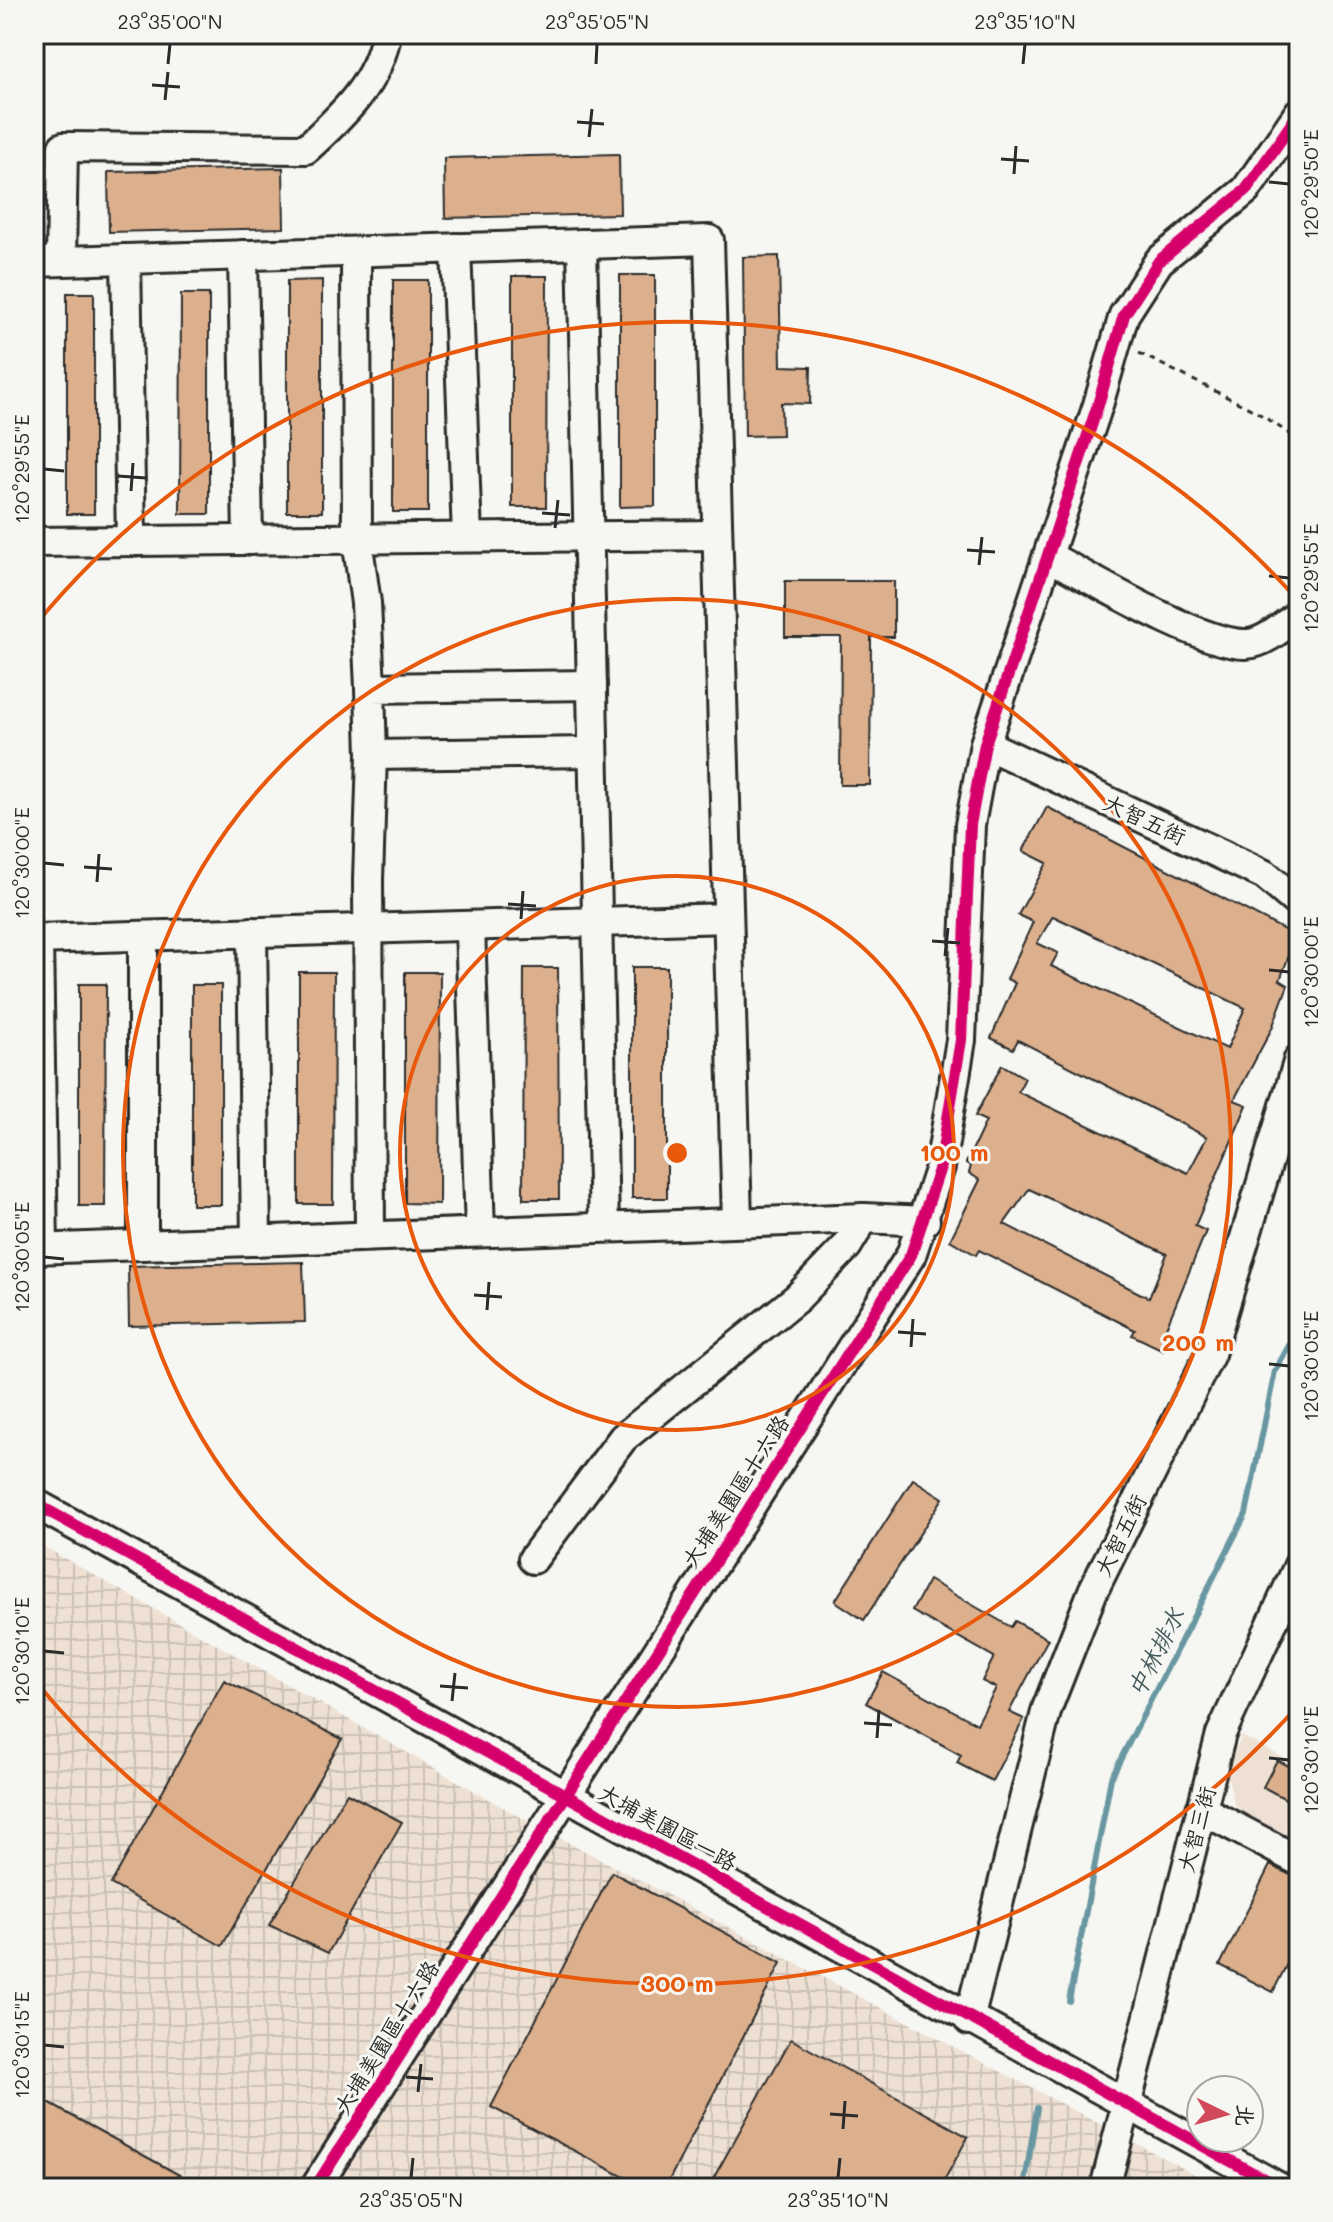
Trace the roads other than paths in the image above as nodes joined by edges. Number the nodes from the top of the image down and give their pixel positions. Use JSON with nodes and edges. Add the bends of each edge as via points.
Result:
{"nodes":[{"id":1,"x":386,"y":34,"type":"edge"},
{"id":2,"x":1299,"y":113,"type":"edge"},
{"id":3,"x":582,"y":244,"type":"junction"},
{"id":4,"x":456,"y":248,"type":"junction"},
{"id":5,"x":356,"y":252,"type":"junction"},
{"id":6,"x":243,"y":255,"type":"junction"},
{"id":7,"x":126,"y":259,"type":"junction"},
{"id":8,"x":47,"y":262,"type":"edge"},
{"id":9,"x":717,"y":535,"type":"junction"},
{"id":10,"x":589,"y":536,"type":"junction"},
{"id":11,"x":467,"y":537,"type":"junction"},
{"id":12,"x":357,"y":539,"type":"junction"},
{"id":13,"x":248,"y":540,"type":"junction"},
{"id":14,"x":131,"y":541,"type":"junction"},
{"id":15,"x":34,"y":542,"type":"edge"},
{"id":16,"x":1048,"y":556,"type":"junction"},
{"id":17,"x":1299,"y":614,"type":"edge"},
{"id":18,"x":592,"y":685,"type":"junction"},
{"id":19,"x":370,"y":688,"type":"junction"},
{"id":20,"x":985,"y":744,"type":"junction"},
{"id":21,"x":593,"y":752,"type":"junction"},
{"id":22,"x":372,"y":755,"type":"junction"},
{"id":23,"x":1299,"y":904,"type":"edge"},
{"id":24,"x":728,"y":918,"type":"junction"},
{"id":25,"x":597,"y":922,"type":"junction"},
{"id":26,"x":470,"y":926,"type":"junction"},
{"id":27,"x":369,"y":929,"type":"junction"},
{"id":28,"x":252,"y":932,"type":"junction"},
{"id":29,"x":143,"y":936,"type":"junction"},
{"id":30,"x":36,"y":939,"type":"edge"},
{"id":31,"x":1299,"y":1059,"type":"edge"},
{"id":32,"x":864,"y":1218,"type":"junction"},
{"id":33,"x":737,"y":1221,"type":"junction"},
{"id":34,"x":925,"y":1221,"type":"junction"},
{"id":35,"x":604,"y":1227,"type":"junction"},
{"id":36,"x":480,"y":1232,"type":"junction"},
{"id":37,"x":370,"y":1236,"type":"junction"},
{"id":38,"x":256,"y":1241,"type":"junction"},
{"id":39,"x":143,"y":1245,"type":"junction"},
{"id":40,"x":39,"y":1249,"type":"edge"},
{"id":41,"x":34,"y":1503,"type":"edge"},
{"id":42,"x":533,"y":1559,"type":"dead end"},
{"id":43,"x":1299,"y":1565,"type":"edge"},
{"id":44,"x":565,"y":1792,"type":"junction"},
{"id":45,"x":1201,"y":1809,"type":"junction"},
{"id":46,"x":1299,"y":1861,"type":"edge"},
{"id":47,"x":969,"y":2020,"type":"junction"},
{"id":48,"x":1124,"y":2105,"type":"junction"},
{"id":49,"x":315,"y":2188,"type":"edge"},
{"id":50,"x":1105,"y":2188,"type":"edge"},
{"id":51,"x":1280,"y":2188,"type":"edge"}],
"edges":[{"from":1,"to":8,"type":"street","via":[[368,83],[306,149],[63,147]]},
{"from":2,"to":16,"type":"street","name":"大埔美園區十六路","via":[[1246,190],[1159,261],[1124,315]]},
{"from":3,"to":4,"type":"street"},
{"from":3,"to":9,"type":"street","via":[[709,240]]},
{"from":3,"to":10,"type":"street"},
{"from":4,"to":5,"type":"street"},
{"from":4,"to":11,"type":"street"},
{"from":5,"to":6,"type":"street"},
{"from":5,"to":12,"type":"street"},
{"from":6,"to":7,"type":"street"},
{"from":6,"to":13,"type":"street"},
{"from":7,"to":8,"type":"street"},
{"from":7,"to":14,"type":"street"},
{"from":9,"to":10,"type":"street"},
{"from":9,"to":24,"type":"street"},
{"from":10,"to":11,"type":"street"},
{"from":10,"to":18,"type":"street"},
{"from":11,"to":12,"type":"street"},
{"from":12,"to":13,"type":"street"},
{"from":12,"to":19,"type":"street"},
{"from":13,"to":14,"type":"street"},
{"from":14,"to":15,"type":"street"},
{"from":16,"to":17,"type":"street","via":[[1212,640],[1248,644]]},
{"from":16,"to":20,"type":"street","name":"大埔美園區十六路"},
{"from":18,"to":19,"type":"street"},
{"from":18,"to":21,"type":"street"},
{"from":19,"to":22,"type":"street"},
{"from":20,"to":23,"type":"street","name":"大智五街","via":[[1265,875]]},
{"from":20,"to":34,"type":"street","name":"大埔美園區十六路","via":[[970,825],[961,1040],[940,1167]]},
{"from":21,"to":22,"type":"street"},
{"from":21,"to":25,"type":"street"},
{"from":22,"to":27,"type":"street"},
{"from":24,"to":25,"type":"street"},
{"from":24,"to":33,"type":"street"},
{"from":25,"to":26,"type":"street"},
{"from":25,"to":35,"type":"street"},
{"from":26,"to":27,"type":"street"},
{"from":26,"to":36,"type":"street"},
{"from":27,"to":28,"type":"street"},
{"from":27,"to":37,"type":"street"},
{"from":28,"to":29,"type":"street"},
{"from":28,"to":38,"type":"street"},
{"from":29,"to":30,"type":"street"},
{"from":29,"to":39,"type":"street"},
{"from":30,"to":40,"type":"street"},
{"from":31,"to":47,"type":"street","name":"大智五街","via":[[1210,1354],[1093,1591],[1047,1708]]},
{"from":32,"to":33,"type":"street"},
{"from":32,"to":34,"type":"street"},
{"from":32,"to":42,"type":"street","via":[[847,1246],[797,1298],[623,1438]]},
{"from":33,"to":35,"type":"street"},
{"from":34,"to":44,"type":"street","name":"大埔美園區十六路","via":[[911,1255]]},
{"from":35,"to":36,"type":"street"},
{"from":36,"to":37,"type":"street"},
{"from":37,"to":38,"type":"street"},
{"from":38,"to":39,"type":"street"},
{"from":39,"to":40,"type":"street"},
{"from":41,"to":44,"type":"street","name":"大埔美園區一路"},
{"from":43,"to":45,"type":"street","name":"大智三街","via":[[1221,1734]]},
{"from":44,"to":47,"type":"street","name":"大埔美園區一路"},
{"from":44,"to":49,"type":"street","name":"大埔美園區十六路"},
{"from":45,"to":46,"type":"street"},
{"from":45,"to":48,"type":"street","name":"大智三街"},
{"from":47,"to":48,"type":"street","name":"大埔美園區一路"},
{"from":48,"to":50,"type":"street","name":"大智三街"},
{"from":48,"to":51,"type":"street","name":"大埔美園區一路"}]}
